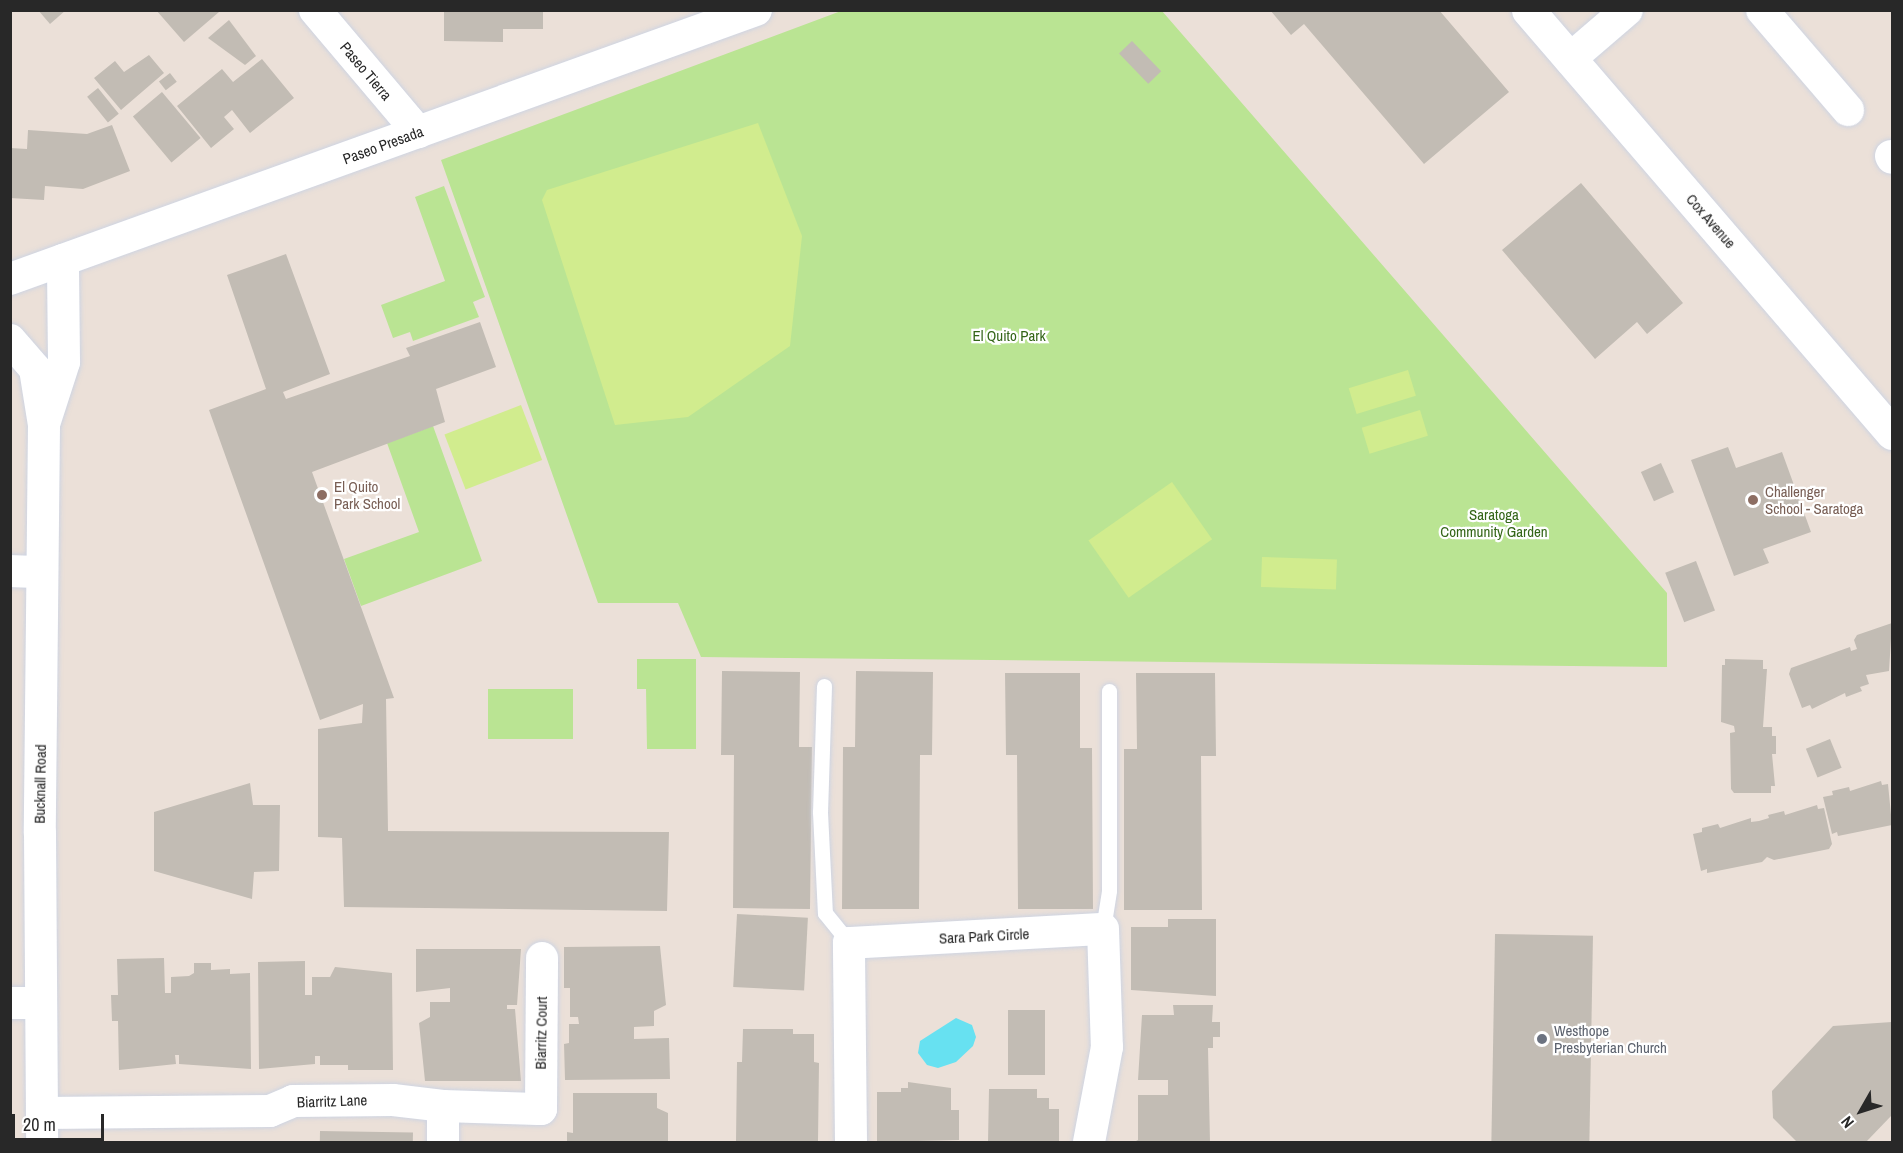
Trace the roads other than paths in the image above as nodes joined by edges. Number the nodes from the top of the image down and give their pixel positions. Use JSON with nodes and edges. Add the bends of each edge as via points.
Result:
{"nodes":[{"id":1,"x":315,"y":10,"type":"edge"},
{"id":2,"x":756,"y":10,"type":"edge"},
{"id":3,"x":1528,"y":10,"type":"edge"},
{"id":4,"x":1627,"y":10,"type":"edge"},
{"id":5,"x":1762,"y":10,"type":"edge"},
{"id":6,"x":1570,"y":59,"type":"junction"},
{"id":7,"x":1848,"y":110,"type":"dead end"},
{"id":8,"x":418,"y":132,"type":"junction"},
{"id":9,"x":63,"y":260,"type":"junction"},
{"id":10,"x":10,"y":279,"type":"edge"},
{"id":11,"x":10,"y":340,"type":"edge"},
{"id":12,"x":1888,"y":417,"type":"edge"},
{"id":13,"x":44,"y":425,"type":"junction"},
{"id":14,"x":10,"y":571,"type":"edge"},
{"id":15,"x":42,"y":572,"type":"junction"},
{"id":16,"x":824,"y":686,"type":"dead end"},
{"id":17,"x":1109,"y":691,"type":"dead end"},
{"id":18,"x":1103,"y":929,"type":"junction"},
{"id":19,"x":849,"y":943,"type":"junction"},
{"id":20,"x":542,"y":958,"type":"dead end"},
{"id":21,"x":26,"y":1003,"type":"edge"},
{"id":22,"x":443,"y":1106,"type":"junction"},
{"id":23,"x":541,"y":1109,"type":"joint"},
{"id":24,"x":42,"y":1128,"type":"edge"},
{"id":25,"x":443,"y":1143,"type":"edge"},
{"id":26,"x":851,"y":1143,"type":"edge"},
{"id":27,"x":1089,"y":1143,"type":"edge"}],
"edges":[{"from":1,"to":8,"type":"street","name":"Paseo Tierra"},
{"from":2,"to":8,"type":"street","name":"Paseo Presada"},
{"from":3,"to":6,"type":"street","name":"Cox Avenue"},
{"from":4,"to":6,"type":"street"},
{"from":5,"to":7,"type":"street"},
{"from":6,"to":12,"type":"street","name":"Cox Avenue"},
{"from":8,"to":9,"type":"street","name":"Paseo Presada"},
{"from":9,"to":10,"type":"street","name":"Paseo Presada"},
{"from":9,"to":13,"type":"street","name":"Bucknall Road","via":[[64,362]]},
{"from":11,"to":13,"type":"street","name":"Bucknall Road","via":[[35,369]]},
{"from":13,"to":15,"type":"street","name":"Bucknall Road"},
{"from":14,"to":15,"type":"street"},
{"from":15,"to":21,"type":"street","name":"Bucknall Road"},
{"from":16,"to":19,"type":"lane","via":[[820,812],[825,913]]},
{"from":17,"to":18,"type":"lane","via":[[1109,890]]},
{"from":18,"to":19,"type":"street","name":"Sara Park Circle"},
{"from":18,"to":27,"type":"street","via":[[1107,1047]]},
{"from":19,"to":26,"type":"street"},
{"from":20,"to":23,"type":"street","name":"Biarritz Court"},
{"from":21,"to":24,"type":"street","name":"Bucknall Road"},
{"from":22,"to":23,"type":"street","name":"Biarritz Lane"},
{"from":22,"to":24,"type":"street","name":"Biarritz Lane","via":[[371,1100],[293,1101],[270,1111]]},
{"from":22,"to":25,"type":"street"}]}
